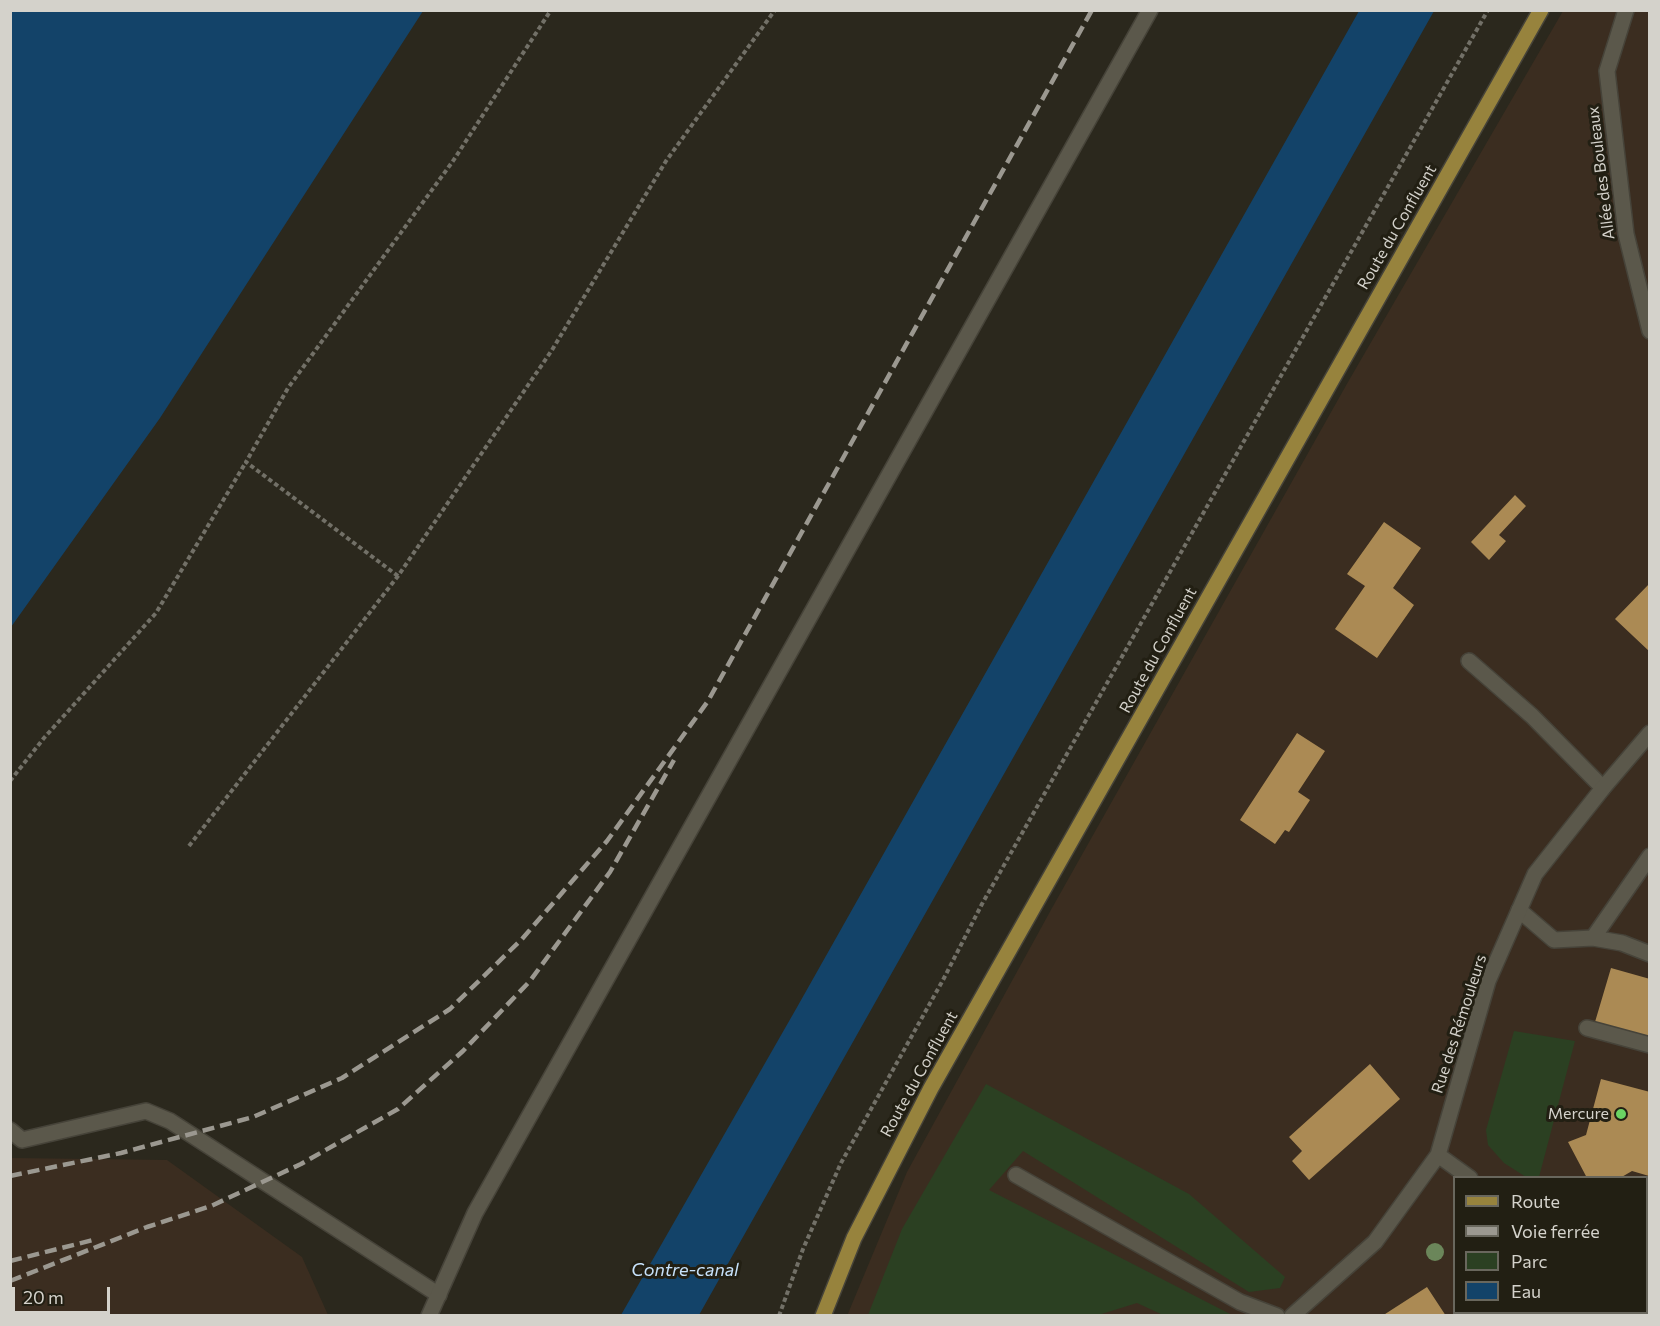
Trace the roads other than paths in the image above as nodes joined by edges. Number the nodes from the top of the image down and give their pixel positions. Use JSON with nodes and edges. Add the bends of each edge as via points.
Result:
{"nodes":[{"id":1,"x":1150,"y":10,"type":"edge"},
{"id":2,"x":1541,"y":10,"type":"edge"},
{"id":3,"x":1626,"y":10,"type":"edge"},
{"id":4,"x":1650,"y":331,"type":"edge"},
{"id":5,"x":1469,"y":661,"type":"dead end"},
{"id":6,"x":1650,"y":733,"type":"edge"},
{"id":7,"x":1602,"y":788,"type":"junction"},
{"id":8,"x":1650,"y":856,"type":"edge"},
{"id":9,"x":1519,"y":910,"type":"junction"},
{"id":10,"x":1593,"y":938,"type":"junction"},
{"id":11,"x":1650,"y":954,"type":"edge"},
{"id":12,"x":1587,"y":1028,"type":"dead end"},
{"id":13,"x":1650,"y":1045,"type":"edge"},
{"id":14,"x":10,"y":1130,"type":"edge"},
{"id":15,"x":1438,"y":1155,"type":"junction"},
{"id":16,"x":1016,"y":1175,"type":"dead end"},
{"id":17,"x":1467,"y":1176,"type":"edge"},
{"id":18,"x":439,"y":1295,"type":"junction"},
{"id":19,"x":429,"y":1316,"type":"edge"},
{"id":20,"x":823,"y":1316,"type":"edge"},
{"id":21,"x":1277,"y":1316,"type":"edge"},
{"id":22,"x":1292,"y":1316,"type":"edge"}],
"edges":[{"from":1,"to":18,"type":"street","via":[[475,1213]]},
{"from":2,"to":20,"type":"main road","name":"Route du Confluent","via":[[931,1088],[854,1238]]},
{"from":3,"to":4,"type":"street","name":"Allée des Bouleaux","via":[[1607,71],[1626,234]]},
{"from":5,"to":7,"type":"street","via":[[1532,716]]},
{"from":6,"to":7,"type":"street","name":"Rue des Rémouleurs"},
{"from":7,"to":9,"type":"street","name":"Rue des Rémouleurs","via":[[1535,874]]},
{"from":8,"to":10,"type":"street"},
{"from":9,"to":10,"type":"street","via":[[1554,940]]},
{"from":9,"to":15,"type":"street","name":"Rue des Rémouleurs","via":[[1488,981]]},
{"from":10,"to":11,"type":"street","via":[[1622,943]]},
{"from":12,"to":13,"type":"street"},
{"from":14,"to":18,"type":"street","via":[[22,1140],[146,1111],[170,1121]]},
{"from":15,"to":17,"type":"street"},
{"from":15,"to":22,"type":"street","name":"Rue des Rémouleurs","via":[[1375,1242]]},
{"from":16,"to":21,"type":"street","via":[[1240,1302]]},
{"from":18,"to":19,"type":"street"}]}
